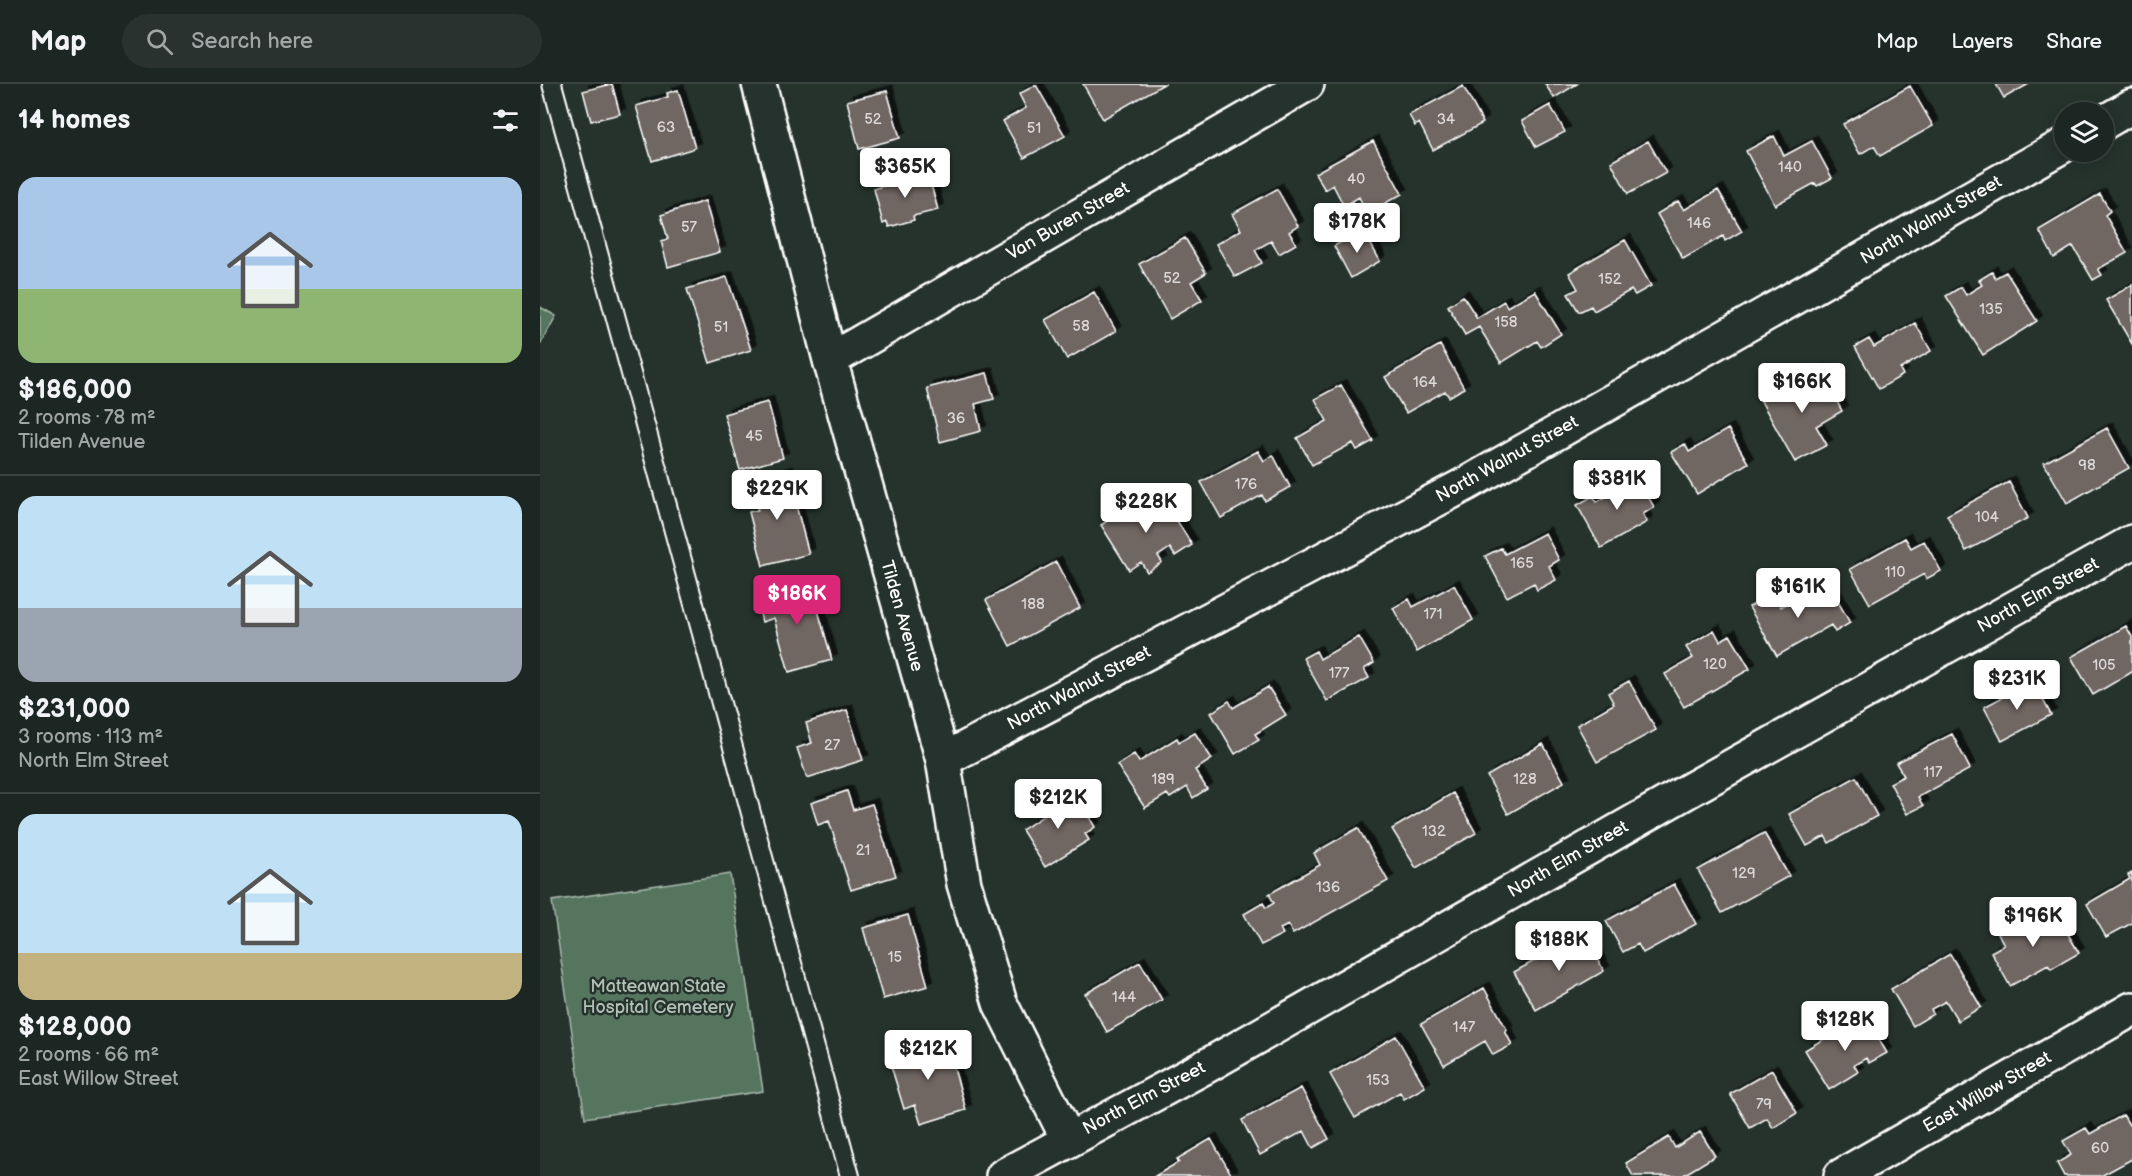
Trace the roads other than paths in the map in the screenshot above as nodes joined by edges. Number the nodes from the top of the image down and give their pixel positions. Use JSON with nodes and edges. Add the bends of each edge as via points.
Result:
{"nodes":[{"id":1,"x":552,"y":84,"type":"edge"},
{"id":2,"x":759,"y":84,"type":"edge"},
{"id":3,"x":1307,"y":84,"type":"edge"},
{"id":4,"x":2121,"y":84,"type":"edge"},
{"id":5,"x":2132,"y":105,"type":"edge"},
{"id":6,"x":2114,"y":116,"type":"edge"},
{"id":7,"x":2054,"y":151,"type":"edge"},
{"id":8,"x":830,"y":360,"type":"junction"},
{"id":9,"x":2132,"y":542,"type":"edge"},
{"id":10,"x":943,"y":760,"type":"junction"},
{"id":11,"x":2132,"y":1009,"type":"edge"},
{"id":12,"x":1068,"y":1139,"type":"junction"},
{"id":13,"x":850,"y":1176,"type":"edge"},
{"id":14,"x":1003,"y":1176,"type":"edge"},
{"id":15,"x":1841,"y":1176,"type":"edge"}],
"edges":[{"from":1,"to":13,"type":"lane"},
{"from":2,"to":8,"type":"street","name":"Tilden Avenue"},
{"from":3,"to":8,"type":"street","name":"Van Buren Street"},
{"from":4,"to":5,"type":"street"},
{"from":5,"to":6,"type":"street"},
{"from":7,"to":10,"type":"street","name":"North Walnut Street","via":[[1466,484]]},
{"from":8,"to":10,"type":"street","name":"Tilden Avenue"},
{"from":9,"to":12,"type":"street","name":"North Elm Street","via":[[1210,1064]]},
{"from":10,"to":12,"type":"street","name":"Tilden Avenue","via":[[964,884],[1000,1003]]},
{"from":11,"to":15,"type":"street","name":"East Willow Street"},
{"from":12,"to":14,"type":"street","name":"North Elm Street"}]}
